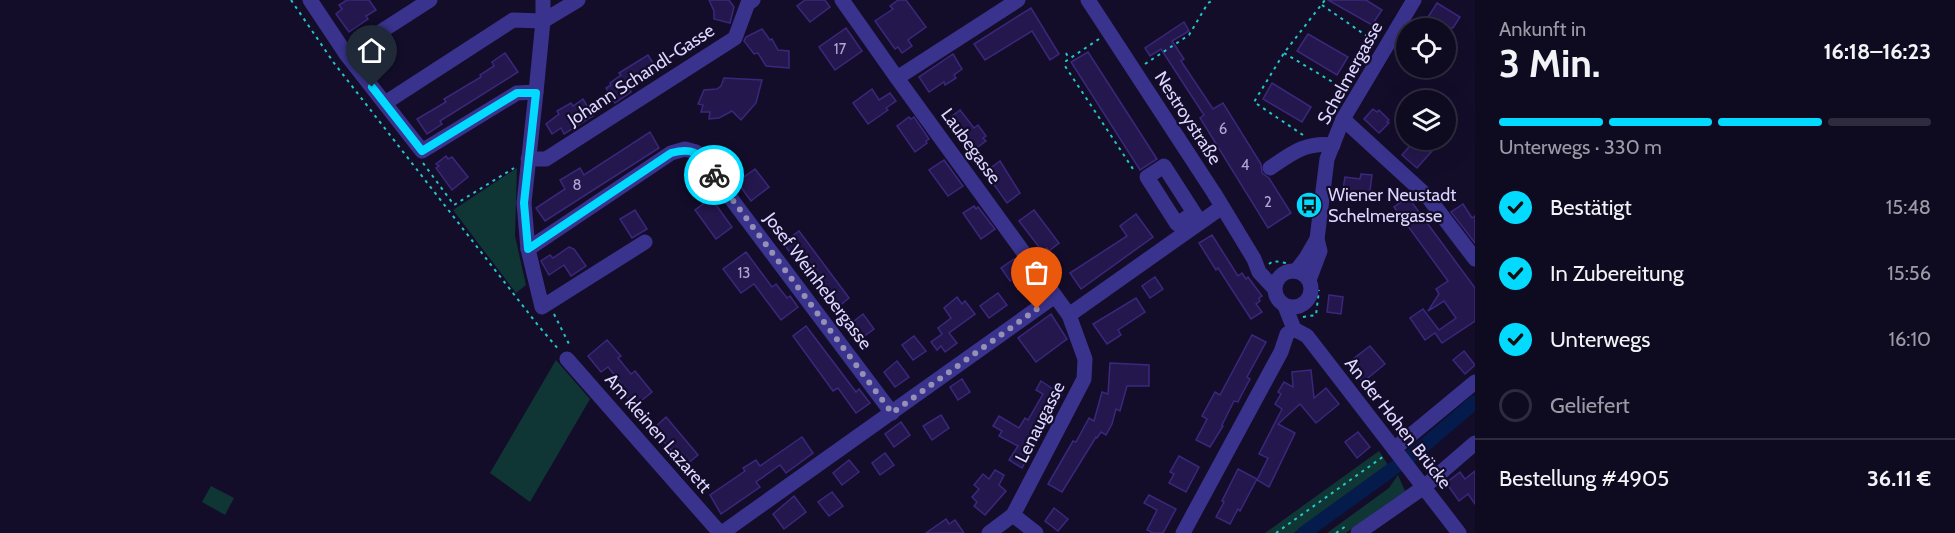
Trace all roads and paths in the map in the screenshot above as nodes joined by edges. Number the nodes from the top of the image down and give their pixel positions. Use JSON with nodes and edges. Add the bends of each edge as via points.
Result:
{"nodes":[{"id":1,"x":291,"y":0,"type":"edge"},
{"id":2,"x":311,"y":0,"type":"edge"},
{"id":3,"x":430,"y":0,"type":"edge"},
{"id":4,"x":543,"y":0,"type":"edge"},
{"id":5,"x":578,"y":0,"type":"edge"},
{"id":6,"x":753,"y":0,"type":"edge"},
{"id":7,"x":842,"y":0,"type":"edge"},
{"id":8,"x":1018,"y":0,"type":"edge"},
{"id":9,"x":1088,"y":0,"type":"edge"},
{"id":10,"x":1214,"y":0,"type":"edge"},
{"id":11,"x":1325,"y":0,"type":"edge"},
{"id":12,"x":1414,"y":0,"type":"edge"},
{"id":13,"x":1207,"y":2,"type":"edge"},
{"id":14,"x":1322,"y":6,"type":"junction"},
{"id":15,"x":543,"y":21,"type":"junction"},
{"id":16,"x":1109,"y":32,"type":"junction"},
{"id":17,"x":1385,"y":48,"type":"junction"},
{"id":18,"x":1066,"y":53,"type":"dead end"},
{"id":19,"x":1284,"y":53,"type":"junction"},
{"id":20,"x":346,"y":54,"type":"junction"},
{"id":21,"x":1069,"y":59,"type":"junction"},
{"id":22,"x":1134,"y":71,"type":"junction"},
{"id":23,"x":897,"y":78,"type":"junction"},
{"id":24,"x":536,"y":93,"type":"junction"},
{"id":25,"x":1357,"y":96,"type":"junction"},
{"id":26,"x":385,"y":103,"type":"junction"},
{"id":27,"x":1343,"y":119,"type":"junction"},
{"id":28,"x":1316,"y":143,"type":"junction"},
{"id":29,"x":1333,"y":145,"type":"junction"},
{"id":30,"x":422,"y":151,"type":"junction"},
{"id":31,"x":528,"y":159,"type":"junction"},
{"id":32,"x":1270,"y":168,"type":"dead end"},
{"id":33,"x":1147,"y":177,"type":"joint"},
{"id":34,"x":452,"y":203,"type":"junction"},
{"id":35,"x":446,"y":207,"type":"junction"},
{"id":36,"x":1222,"y":207,"type":"junction"},
{"id":37,"x":1197,"y":218,"type":"junction"},
{"id":38,"x":1317,"y":239,"type":"junction"},
{"id":39,"x":645,"y":242,"type":"dead end"},
{"id":40,"x":528,"y":249,"type":"junction"},
{"id":41,"x":1306,"y":258,"type":"junction"},
{"id":42,"x":1475,"y":259,"type":"edge"},
{"id":43,"x":1260,"y":263,"type":"junction"},
{"id":44,"x":1284,"y":278,"type":"junction"},
{"id":45,"x":1314,"y":283,"type":"junction"},
{"id":46,"x":1055,"y":296,"type":"junction"},
{"id":47,"x":546,"y":305,"type":"junction"},
{"id":48,"x":1069,"y":315,"type":"junction"},
{"id":49,"x":1297,"y":319,"type":"junction"},
{"id":50,"x":568,"y":360,"type":"junction"},
{"id":51,"x":1475,"y":382,"type":"edge"},
{"id":52,"x":892,"y":413,"type":"junction"},
{"id":53,"x":1475,"y":443,"type":"edge"},
{"id":54,"x":1395,"y":450,"type":"junction"},
{"id":55,"x":1420,"y":483,"type":"junction"},
{"id":56,"x":1013,"y":515,"type":"junction"},
{"id":57,"x":721,"y":533,"type":"edge"},
{"id":58,"x":989,"y":533,"type":"edge"},
{"id":59,"x":1036,"y":533,"type":"edge"},
{"id":60,"x":1183,"y":533,"type":"edge"},
{"id":61,"x":1276,"y":533,"type":"edge"},
{"id":62,"x":1358,"y":533,"type":"edge"},
{"id":63,"x":1459,"y":533,"type":"edge"}],
"edges":[{"from":1,"to":35,"type":"path","via":[[334,63]]},
{"from":2,"to":20,"type":"street"},
{"from":3,"to":20,"type":"street"},
{"from":4,"to":15,"type":"street"},
{"from":5,"to":15,"type":"street"},
{"from":6,"to":31,"type":"street","name":"Johann Schandl-Gasse","via":[[748,3],[735,38],[546,159]]},
{"from":7,"to":23,"type":"street","name":"Laubegasse"},
{"from":8,"to":23,"type":"street"},
{"from":9,"to":16,"type":"street","name":"Nestroystraße"},
{"from":10,"to":13,"type":"path"},
{"from":11,"to":14,"type":"path"},
{"from":12,"to":17,"type":"street","name":"Schelmergasse"},
{"from":13,"to":22,"type":"path","via":[[1189,35]]},
{"from":14,"to":17,"type":"path"},
{"from":14,"to":19,"type":"path"},
{"from":15,"to":24,"type":"street"},
{"from":15,"to":26,"type":"street","via":[[513,20]]},
{"from":16,"to":21,"type":"path"},
{"from":16,"to":22,"type":"street","name":"Nestroystraße"},
{"from":17,"to":25,"type":"street","name":"Schelmergasse"},
{"from":18,"to":21,"type":"path"},
{"from":19,"to":25,"type":"path"},
{"from":19,"to":28,"type":"path","via":[[1254,102]]},
{"from":20,"to":26,"type":"street"},
{"from":21,"to":33,"type":"path","via":[[1065,66],[1140,180]]},
{"from":22,"to":36,"type":"street","name":"Nestroystraße"},
{"from":23,"to":46,"type":"street","name":"Laubegasse"},
{"from":24,"to":30,"type":"street","via":[[517,93]]},
{"from":24,"to":31,"type":"street"},
{"from":25,"to":27,"type":"street","name":"Schelmergasse"},
{"from":26,"to":30,"type":"street"},
{"from":27,"to":29,"type":"street","name":"Schelmergasse"},
{"from":27,"to":42,"type":"street","via":[[1427,196]]},
{"from":28,"to":29,"type":"street"},
{"from":28,"to":32,"type":"street"},
{"from":29,"to":38,"type":"street","name":"Schelmergasse","via":[[1327,159]]},
{"from":30,"to":34,"type":"path","via":[[423,165]]},
{"from":31,"to":34,"type":"path","via":[[454,206]]},
{"from":31,"to":40,"type":"street","via":[[524,203]]},
{"from":33,"to":37,"type":"street","via":[[1164,166]]},
{"from":34,"to":35,"type":"path"},
{"from":35,"to":50,"type":"path"},
{"from":36,"to":37,"type":"street"},
{"from":36,"to":43,"type":"street","name":"Nestroystraße"},
{"from":37,"to":48,"type":"street"},
{"from":38,"to":41,"type":"street","name":"Schelmergasse"},
{"from":38,"to":45,"type":"street","name":"Schelmergasse","via":[[1320,251]]},
{"from":39,"to":47,"type":"street"},
{"from":40,"to":47,"type":"street"},
{"from":40,"to":52,"type":"street","name":"Josef Weinhebergasse","via":[[671,153],[685,149],[696,152]]},
{"from":41,"to":43,"type":"path","via":[[1300,255],[1283,264]]},
{"from":41,"to":44,"type":"street","name":"Schelmergasse"},
{"from":43,"to":44,"type":"street","name":"Nestroystraße","via":[[1259,273]]},
{"from":44,"to":45,"type":"street","name":"Nestroystraße","via":[[1303,274]]},
{"from":44,"to":49,"type":"street","name":"Nestroystraße","via":[[1275,296]]},
{"from":45,"to":49,"type":"street"},
{"from":45,"to":49,"type":"path","via":[[1316,315]]},
{"from":46,"to":48,"type":"street","name":"Laubegasse"},
{"from":46,"to":52,"type":"street"},
{"from":47,"to":50,"type":"path","via":[[574,353]]},
{"from":48,"to":56,"type":"street","name":"Lenaugasse","via":[[1085,359],[1084,379]]},
{"from":49,"to":54,"type":"street","name":"An der Hohen Brücke"},
{"from":49,"to":60,"type":"street"},
{"from":50,"to":57,"type":"street","name":"Am kleinen Lazarett"},
{"from":51,"to":54,"type":"street"},
{"from":52,"to":57,"type":"street"},
{"from":53,"to":55,"type":"street"},
{"from":54,"to":55,"type":"street","name":"An der Hohen Brücke"},
{"from":54,"to":61,"type":"path"},
{"from":55,"to":62,"type":"street"},
{"from":55,"to":63,"type":"street","name":"An der Hohen Brücke"},
{"from":56,"to":58,"type":"street","name":"Lenaugasse"},
{"from":56,"to":59,"type":"street"}]}
